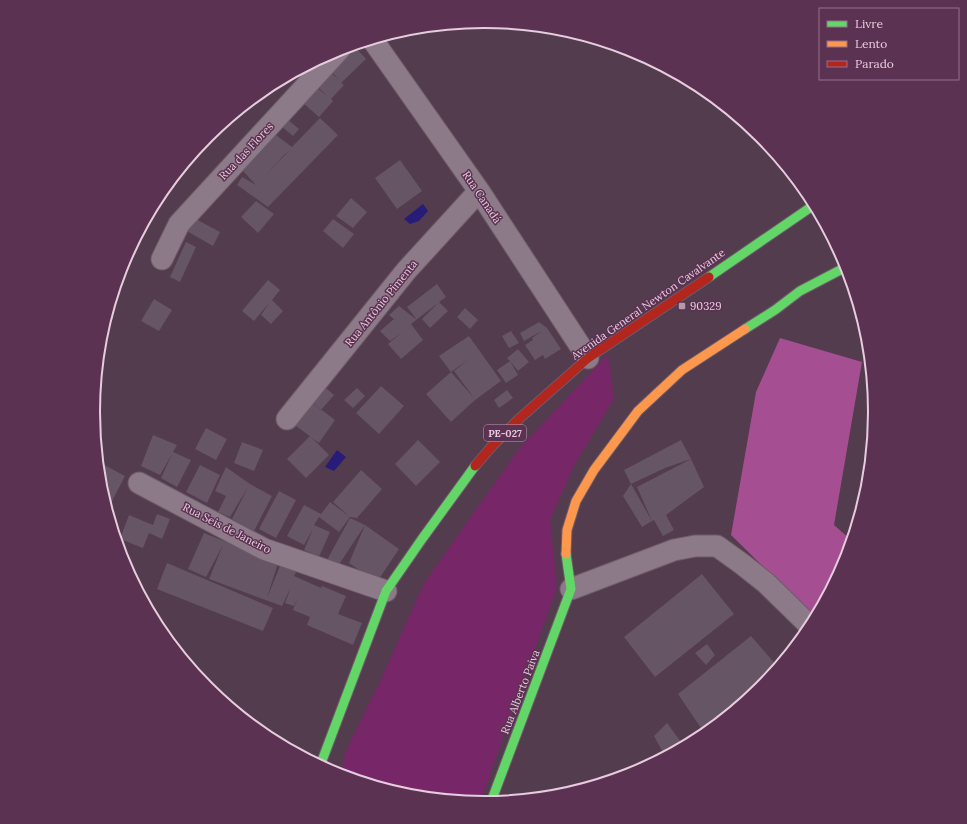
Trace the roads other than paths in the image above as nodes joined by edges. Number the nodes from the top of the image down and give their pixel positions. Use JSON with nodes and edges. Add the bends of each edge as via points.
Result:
{"nodes":[{"id":1,"x":375,"y":44,"type":"edge"},
{"id":2,"x":329,"y":61,"type":"edge"},
{"id":3,"x":479,"y":190,"type":"junction"},
{"id":4,"x":809,"y":209,"type":"edge"},
{"id":5,"x":162,"y":260,"type":"dead end"},
{"id":6,"x":840,"y":270,"type":"edge"},
{"id":7,"x":588,"y":358,"type":"junction"},
{"id":8,"x":287,"y":419,"type":"dead end"},
{"id":9,"x":139,"y":482,"type":"dead end"},
{"id":10,"x":571,"y":590,"type":"junction"},
{"id":11,"x":386,"y":591,"type":"junction"},
{"id":12,"x":805,"y":621,"type":"edge"},
{"id":13,"x":322,"y":760,"type":"edge"},
{"id":14,"x":493,"y":796,"type":"edge"}],
"edges":[{"from":1,"to":3,"type":"street","name":"Rua Canadá"},
{"from":2,"to":5,"type":"street","name":"Rua das Flores","via":[[179,224]]},
{"from":3,"to":7,"type":"street","name":"Rua Canadá"},
{"from":3,"to":8,"type":"street","name":"Rua Antônio Pimenta","via":[[406,271]]},
{"from":4,"to":7,"type":"main road","name":"Avenida General Newton Cavalvante","number":"PE-027"},
{"from":6,"to":10,"type":"main road","via":[[800,291],[682,370],[638,411],[594,470],[576,501],[567,530],[566,553]]},
{"from":7,"to":11,"type":"main road","name":"Avenida General Newton Cavalvante","number":"PE-027","via":[[493,445]]},
{"from":9,"to":11,"type":"street","name":"Rua Seis de Janeiro","via":[[264,549]]},
{"from":10,"to":12,"type":"street","via":[[674,550],[695,546],[717,546],[766,583]]},
{"from":10,"to":14,"type":"main road","name":"Rua Alberto Paiva"},
{"from":11,"to":13,"type":"main road","name":"Avenida General Newton Cavalvante","number":"PE-027"}]}
